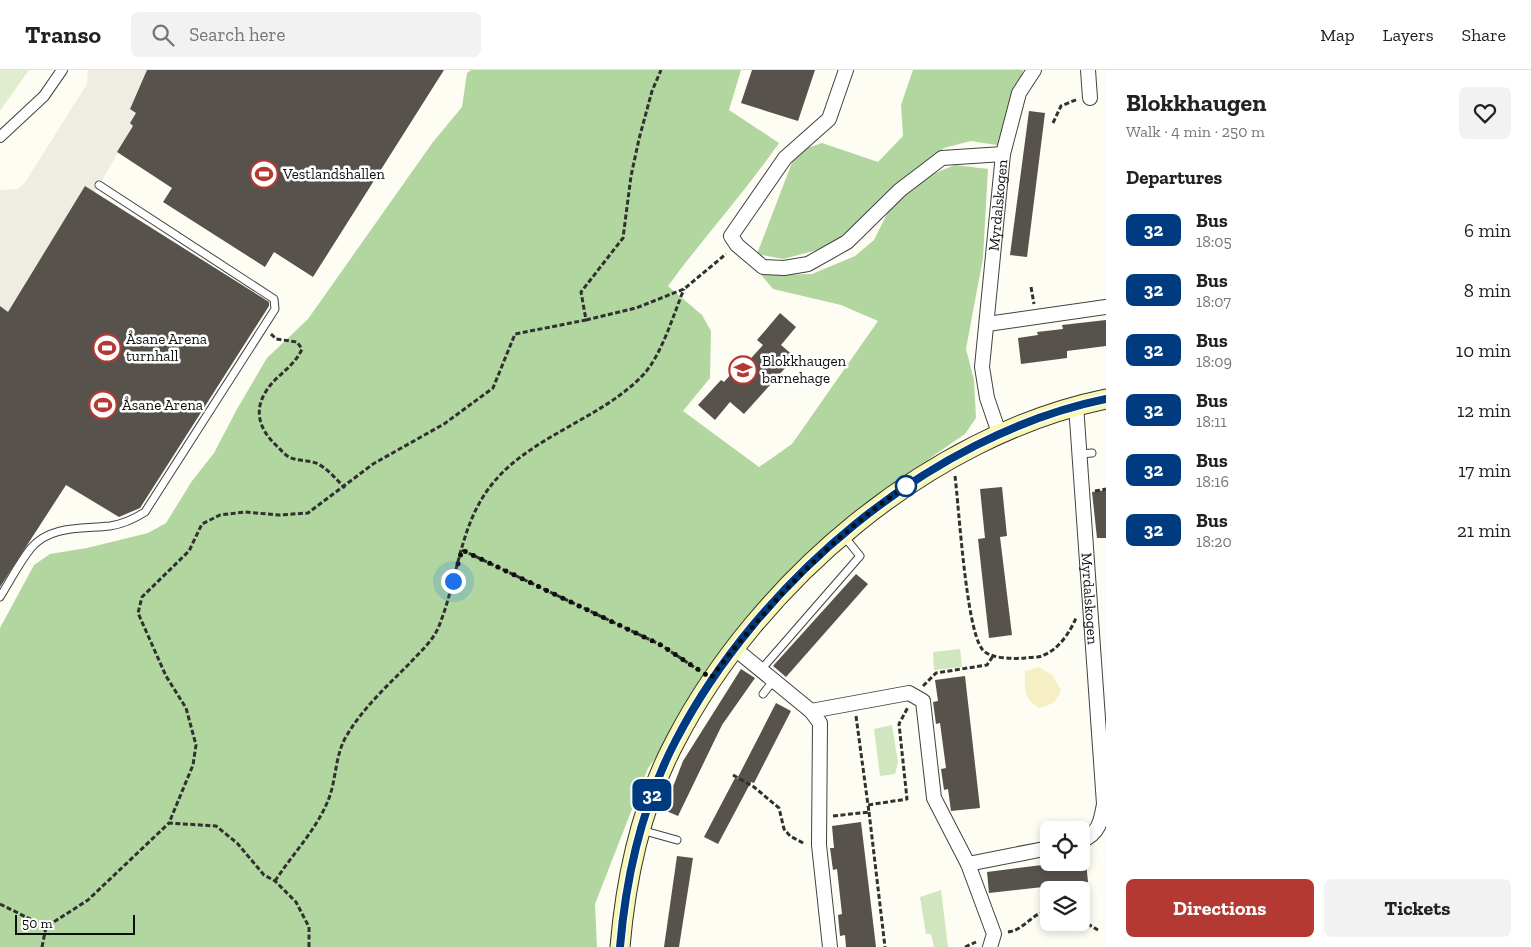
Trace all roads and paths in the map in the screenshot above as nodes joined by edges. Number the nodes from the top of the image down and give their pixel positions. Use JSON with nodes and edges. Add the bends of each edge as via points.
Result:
{"nodes":[{"id":1,"x":62,"y":70,"type":"edge"},
{"id":2,"x":661,"y":70,"type":"edge"},
{"id":3,"x":846,"y":70,"type":"edge"},
{"id":4,"x":1034,"y":70,"type":"edge"},
{"id":5,"x":1088,"y":70,"type":"edge"},
{"id":6,"x":1090,"y":98,"type":"joint"},
{"id":7,"x":1053,"y":123,"type":"dead end"},
{"id":8,"x":0,"y":137,"type":"edge"},
{"id":9,"x":1003,"y":154,"type":"junction"},
{"id":10,"x":100,"y":185,"type":"dead end"},
{"id":11,"x":737,"y":245,"type":"junction"},
{"id":12,"x":684,"y":289,"type":"junction"},
{"id":13,"x":1106,"y":307,"type":"edge"},
{"id":14,"x":586,"y":320,"type":"junction"},
{"id":15,"x":987,"y":324,"type":"junction"},
{"id":16,"x":276,"y":339,"type":"dead end"},
{"id":17,"x":1106,"y":398,"type":"edge"},
{"id":18,"x":1076,"y":405,"type":"junction"},
{"id":19,"x":999,"y":433,"type":"junction"},
{"id":20,"x":954,"y":468,"type":"dead end"},
{"id":21,"x":345,"y":488,"type":"junction"},
{"id":22,"x":843,"y":535,"type":"junction"},
{"id":23,"x":462,"y":550,"type":"junction"},
{"id":24,"x":1089,"y":594,"type":"junction"},
{"id":25,"x":0,"y":597,"type":"edge"},
{"id":26,"x":734,"y":648,"type":"junction"},
{"id":27,"x":993,"y":656,"type":"junction"},
{"id":28,"x":766,"y":664,"type":"dead end"},
{"id":29,"x":711,"y":678,"type":"junction"},
{"id":30,"x":773,"y":681,"type":"junction"},
{"id":31,"x":763,"y":694,"type":"dead end"},
{"id":32,"x":914,"y":696,"type":"junction"},
{"id":33,"x":855,"y":703,"type":"junction"},
{"id":34,"x":811,"y":711,"type":"junction"},
{"id":35,"x":733,"y":775,"type":"dead end"},
{"id":36,"x":868,"y":805,"type":"junction"},
{"id":37,"x":869,"y":812,"type":"junction"},
{"id":38,"x":820,"y":817,"type":"junction"},
{"id":39,"x":170,"y":823,"type":"junction"},
{"id":40,"x":641,"y":830,"type":"junction"},
{"id":41,"x":790,"y":836,"type":"dead end"},
{"id":42,"x":1090,"y":837,"type":"edge"},
{"id":43,"x":677,"y":840,"type":"dead end"},
{"id":44,"x":1040,"y":850,"type":"edge"},
{"id":45,"x":968,"y":864,"type":"junction"},
{"id":46,"x":275,"y":881,"type":"junction"},
{"id":47,"x":0,"y":904,"type":"edge"},
{"id":48,"x":1040,"y":915,"type":"edge"},
{"id":49,"x":1090,"y":925,"type":"edge"},
{"id":50,"x":46,"y":927,"type":"junction"},
{"id":51,"x":1098,"y":930,"type":"dead end"},
{"id":52,"x":992,"y":941,"type":"edge"},
{"id":53,"x":42,"y":947,"type":"edge"},
{"id":54,"x":309,"y":947,"type":"edge"},
{"id":55,"x":620,"y":947,"type":"edge"},
{"id":56,"x":830,"y":947,"type":"edge"},
{"id":57,"x":885,"y":947,"type":"edge"}],
"edges":[{"from":1,"to":8,"type":"street","via":[[44,96]]},
{"from":2,"to":14,"type":"path","via":[[637,148],[623,238],[581,292]]},
{"from":3,"to":11,"type":"street","via":[[829,120],[785,158],[732,236]]},
{"from":4,"to":9,"type":"street","name":"Myrdalskogen","via":[[1019,93]]},
{"from":5,"to":6,"type":"street"},
{"from":6,"to":7,"type":"path","via":[[1061,106]]},
{"from":9,"to":11,"type":"street","via":[[942,158],[900,190],[848,242],[808,264],[763,267]]},
{"from":9,"to":15,"type":"street","name":"Myrdalskogen"},
{"from":10,"to":25,"type":"lane","via":[[274,299],[275,309],[145,512],[110,526],[79,527],[48,535],[31,547]]},
{"from":11,"to":12,"type":"path"},
{"from":12,"to":14,"type":"path","via":[[636,308]]},
{"from":12,"to":23,"type":"path","via":[[645,373],[627,389],[520,459],[496,480],[483,497]]},
{"from":13,"to":15,"type":"street"},
{"from":14,"to":21,"type":"path","via":[[515,334],[493,388],[444,424],[373,464]]},
{"from":15,"to":19,"type":"street","name":"Myrdalskogen","via":[[982,367],[987,398]]},
{"from":16,"to":21,"type":"path","via":[[297,342],[302,349],[296,362],[264,393],[258,411],[260,424],[289,457],[316,463]]},
{"from":17,"to":18,"type":"main road"},
{"from":18,"to":19,"type":"main road"},
{"from":18,"to":24,"type":"street","name":"Myrdalskogen","via":[[1086,454]]},
{"from":19,"to":22,"type":"main road","via":[[929,471],[880,503]]},
{"from":20,"to":27,"type":"path","via":[[972,625],[982,650]]},
{"from":21,"to":39,"type":"path","via":[[308,513],[245,512],[220,515],[202,524],[189,551],[142,597],[138,613],[166,676],[186,708],[196,745],[193,765]]},
{"from":22,"to":26,"type":"main road","via":[[806,568]]},
{"from":22,"to":28,"type":"lane","via":[[860,556]]},
{"from":23,"to":29,"type":"path","via":[[661,645]]},
{"from":23,"to":46,"type":"path","via":[[439,627],[424,648],[362,713],[347,735],[338,752],[335,782],[328,802],[317,824]]},
{"from":24,"to":27,"type":"path","via":[[1070,633],[1044,656]]},
{"from":24,"to":42,"type":"street","name":"Myrdalskogen","via":[[1104,804],[1101,823]]},
{"from":26,"to":29,"type":"main road"},
{"from":26,"to":30,"type":"street"},
{"from":27,"to":32,"type":"path","via":[[987,665],[936,673]]},
{"from":29,"to":40,"type":"main road","via":[[675,741]]},
{"from":30,"to":31,"type":"lane"},
{"from":30,"to":34,"type":"street"},
{"from":32,"to":33,"type":"street","via":[[910,693]]},
{"from":32,"to":36,"type":"path","via":[[899,724],[906,799]]},
{"from":32,"to":45,"type":"street","via":[[923,701],[934,798]]},
{"from":33,"to":34,"type":"street"},
{"from":33,"to":36,"type":"path"},
{"from":34,"to":38,"type":"street","via":[[820,723]]},
{"from":35,"to":41,"type":"path","via":[[779,808],[782,824]]},
{"from":36,"to":37,"type":"path"},
{"from":37,"to":38,"type":"path"},
{"from":37,"to":57,"type":"path"},
{"from":38,"to":56,"type":"street","via":[[819,845]]},
{"from":39,"to":46,"type":"path","via":[[216,826],[237,843],[264,875]]},
{"from":39,"to":50,"type":"path","via":[[88,900]]},
{"from":40,"to":43,"type":"lane"},
{"from":40,"to":55,"type":"main road","via":[[628,884]]},
{"from":44,"to":45,"type":"street"},
{"from":45,"to":52,"type":"street"},
{"from":46,"to":54,"type":"path","via":[[296,902],[308,927]]},
{"from":47,"to":50,"type":"path"},
{"from":48,"to":52,"type":"path","via":[[1016,931]]},
{"from":49,"to":51,"type":"path"},
{"from":50,"to":53,"type":"path"}]}
